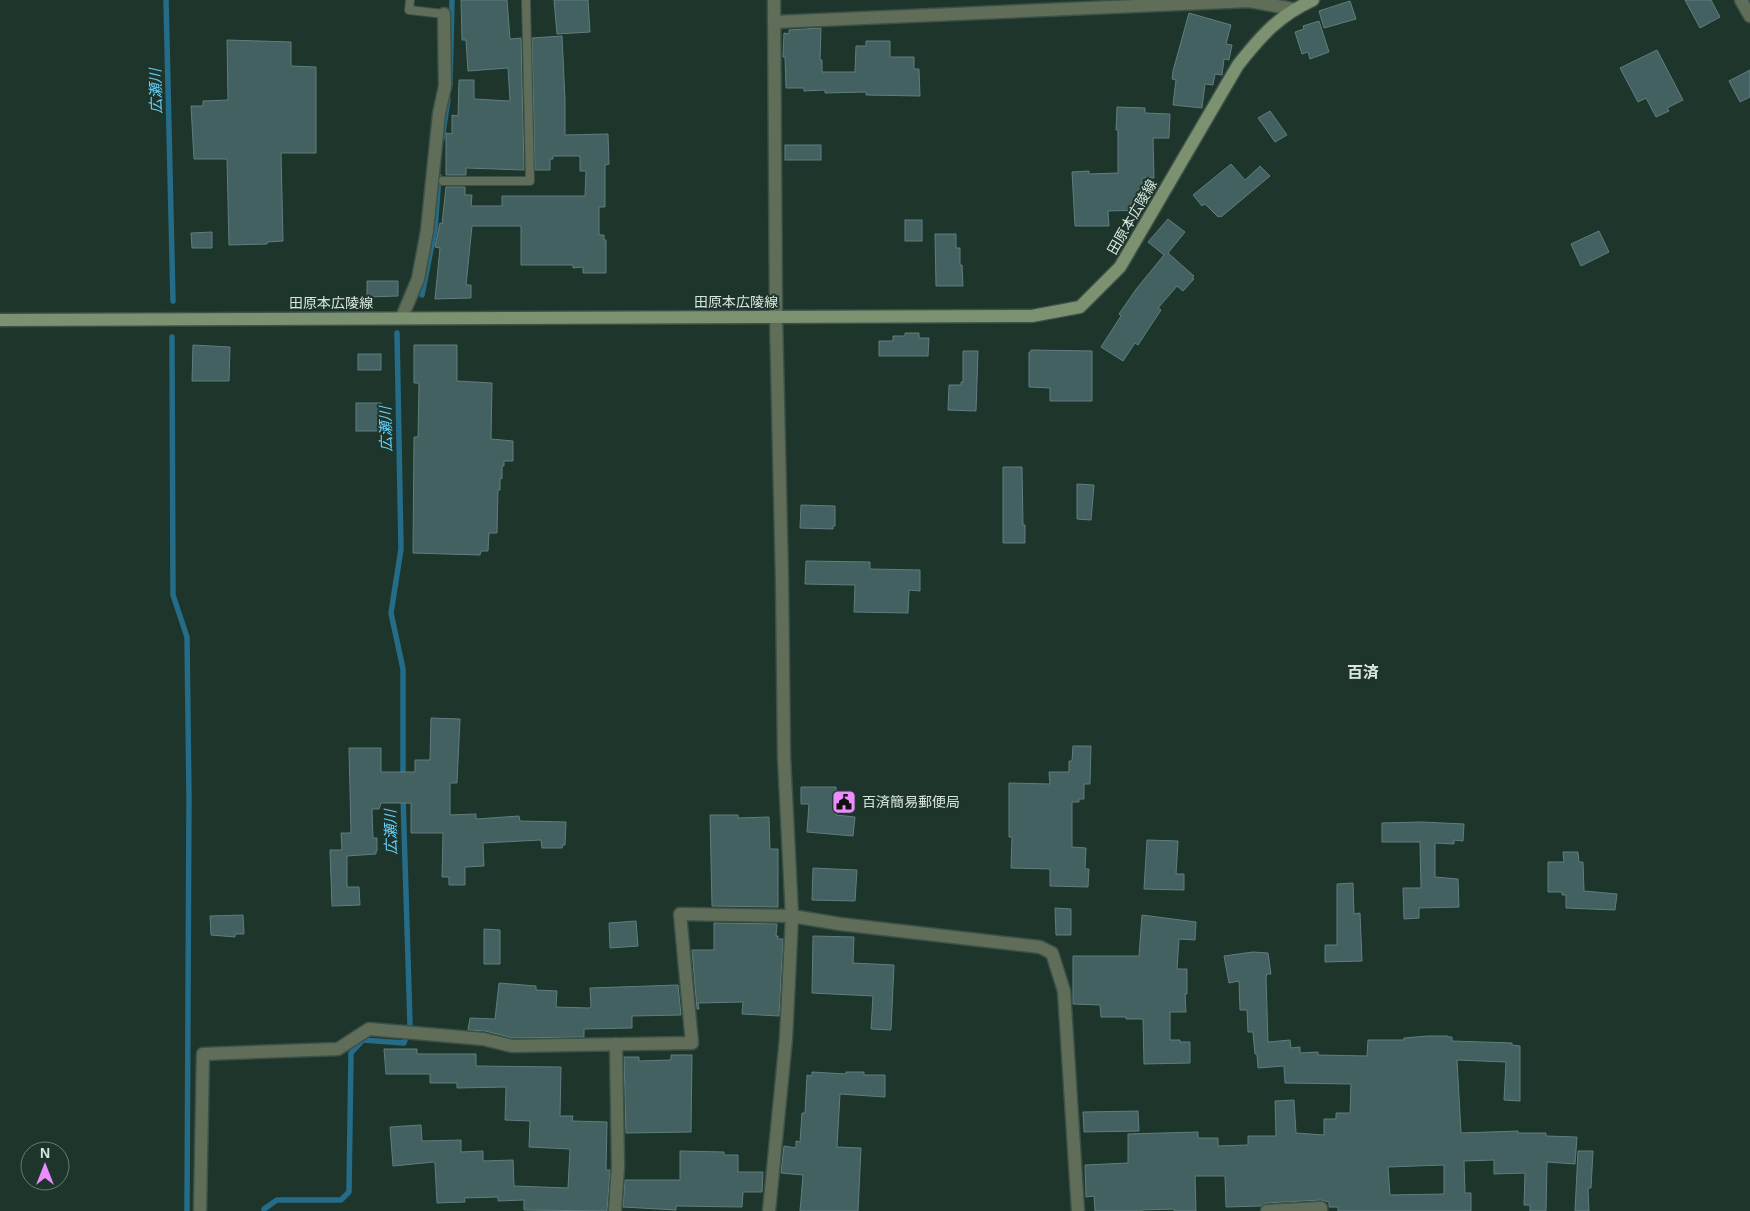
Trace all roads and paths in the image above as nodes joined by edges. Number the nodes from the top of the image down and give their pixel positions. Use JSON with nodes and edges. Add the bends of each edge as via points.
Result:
{"nodes":[{"id":1,"x":410,"y":0,"type":"edge"},
{"id":2,"x":526,"y":0,"type":"edge"},
{"id":3,"x":774,"y":0,"type":"edge"},
{"id":4,"x":1313,"y":0,"type":"edge"},
{"id":5,"x":1741,"y":0,"type":"edge"},
{"id":6,"x":1293,"y":9,"type":"junction"},
{"id":7,"x":444,"y":14,"type":"joint"},
{"id":8,"x":1750,"y":16,"type":"edge"},
{"id":9,"x":774,"y":22,"type":"junction"},
{"id":10,"x":438,"y":182,"type":"junction"},
{"id":11,"x":402,"y":317,"type":"junction"},
{"id":12,"x":776,"y":317,"type":"junction"},
{"id":13,"x":0,"y":320,"type":"edge"},
{"id":14,"x":792,"y":916,"type":"junction"},
{"id":15,"x":616,"y":1044,"type":"junction"},
{"id":16,"x":200,"y":1211,"type":"edge"},
{"id":17,"x":615,"y":1211,"type":"edge"},
{"id":18,"x":769,"y":1211,"type":"edge"},
{"id":19,"x":1078,"y":1211,"type":"edge"},
{"id":20,"x":1267,"y":1211,"type":"edge"},
{"id":21,"x":1321,"y":1211,"type":"edge"}],
"edges":[{"from":1,"to":7,"type":"lane","via":[[409,10]]},
{"from":2,"to":10,"type":"lane","via":[[530,181]]},
{"from":3,"to":9,"type":"street"},
{"from":4,"to":6,"type":"main road","name":"田原本広陵線"},
{"from":5,"to":8,"type":"street"},
{"from":6,"to":9,"type":"street","via":[[1249,1]]},
{"from":6,"to":12,"type":"main road","name":"田原本広陵線","via":[[1261,35],[1238,65],[1120,267],[1080,307],[1032,316]]},
{"from":7,"to":10,"type":"street","via":[[445,86],[439,114]]},
{"from":9,"to":12,"type":"street"},
{"from":10,"to":11,"type":"street","via":[[418,279]]},
{"from":11,"to":12,"type":"main road","name":"田原本広陵線"},
{"from":11,"to":13,"type":"main road","name":"田原本広陵線"},
{"from":12,"to":14,"type":"street","via":[[784,757]]},
{"from":14,"to":15,"type":"street","via":[[680,914],[692,1043]]},
{"from":14,"to":18,"type":"street","via":[[786,1038]]},
{"from":14,"to":19,"type":"street","via":[[1040,947],[1052,953],[1064,991]]},
{"from":15,"to":16,"type":"street","via":[[512,1046],[483,1039],[369,1029],[338,1049],[203,1054]]},
{"from":15,"to":17,"type":"street","via":[[618,1166]]},
{"from":20,"to":21,"type":"street","via":[[1321,1208]]}]}
